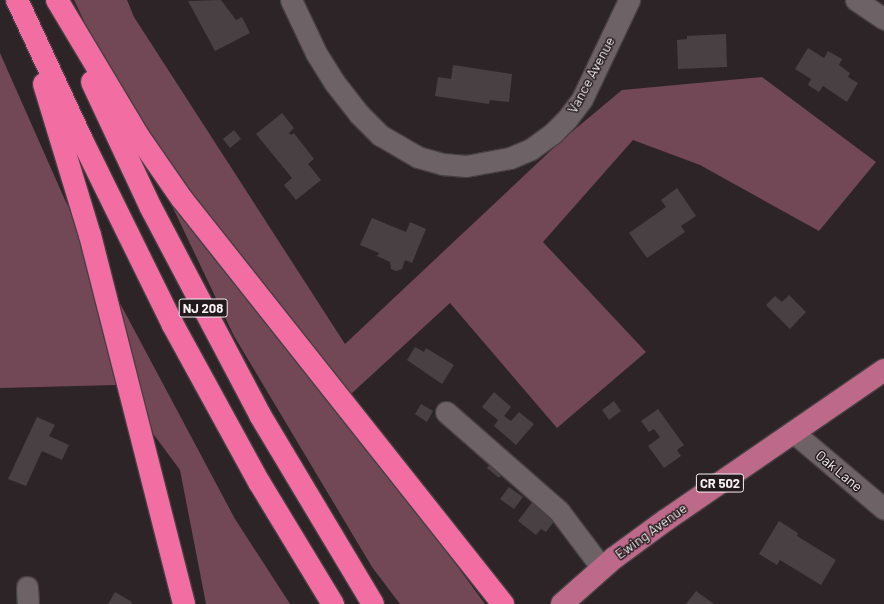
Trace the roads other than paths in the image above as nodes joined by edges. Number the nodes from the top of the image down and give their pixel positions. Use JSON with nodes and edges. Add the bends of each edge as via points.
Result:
{"nodes":[{"id":1,"x":17,"y":0,"type":"edge"},
{"id":2,"x":57,"y":0,"type":"edge"},
{"id":3,"x":291,"y":0,"type":"edge"},
{"id":4,"x":629,"y":0,"type":"edge"},
{"id":5,"x":856,"y":0,"type":"edge"},
{"id":6,"x":884,"y":19,"type":"edge"},
{"id":7,"x":28,"y":25,"type":"junction"},
{"id":8,"x":884,"y":370,"type":"edge"},
{"id":9,"x":446,"y":412,"type":"dead end"},
{"id":10,"x":793,"y":432,"type":"junction"},
{"id":11,"x":884,"y":509,"type":"edge"},
{"id":12,"x":602,"y":568,"type":"junction"},
{"id":13,"x":184,"y":604,"type":"edge"},
{"id":14,"x":333,"y":604,"type":"edge"},
{"id":15,"x":373,"y":604,"type":"edge"},
{"id":16,"x":503,"y":604,"type":"edge"},
{"id":17,"x":562,"y":604,"type":"edge"}],
"edges":[{"from":1,"to":7,"type":"highway","number":"NJ 208"},
{"from":2,"to":15,"type":"highway","number":"NJ 208","via":[[112,127],[198,299],[290,468]]},
{"from":2,"to":16,"type":"highway","via":[[165,176]]},
{"from":3,"to":4,"type":"street","name":"Vance Avenue","via":[[316,53],[334,82],[359,114],[380,135],[418,157],[443,164],[466,166],[510,158],[531,149],[562,124],[582,98]]},
{"from":5,"to":6,"type":"street"},
{"from":7,"to":13,"type":"highway","via":[[90,235]]},
{"from":7,"to":14,"type":"highway","number":"NJ 208","via":[[173,326],[259,482]]},
{"from":8,"to":10,"type":"main road","name":"Ewing Avenue","number":"CR 502"},
{"from":9,"to":12,"type":"street","via":[[559,512]]},
{"from":10,"to":11,"type":"street","name":"Oak Lane"},
{"from":10,"to":12,"type":"main road","name":"Ewing Avenue","number":"CR 502"},
{"from":12,"to":17,"type":"main road","name":"Ewing Avenue","number":"CR 502"}]}
